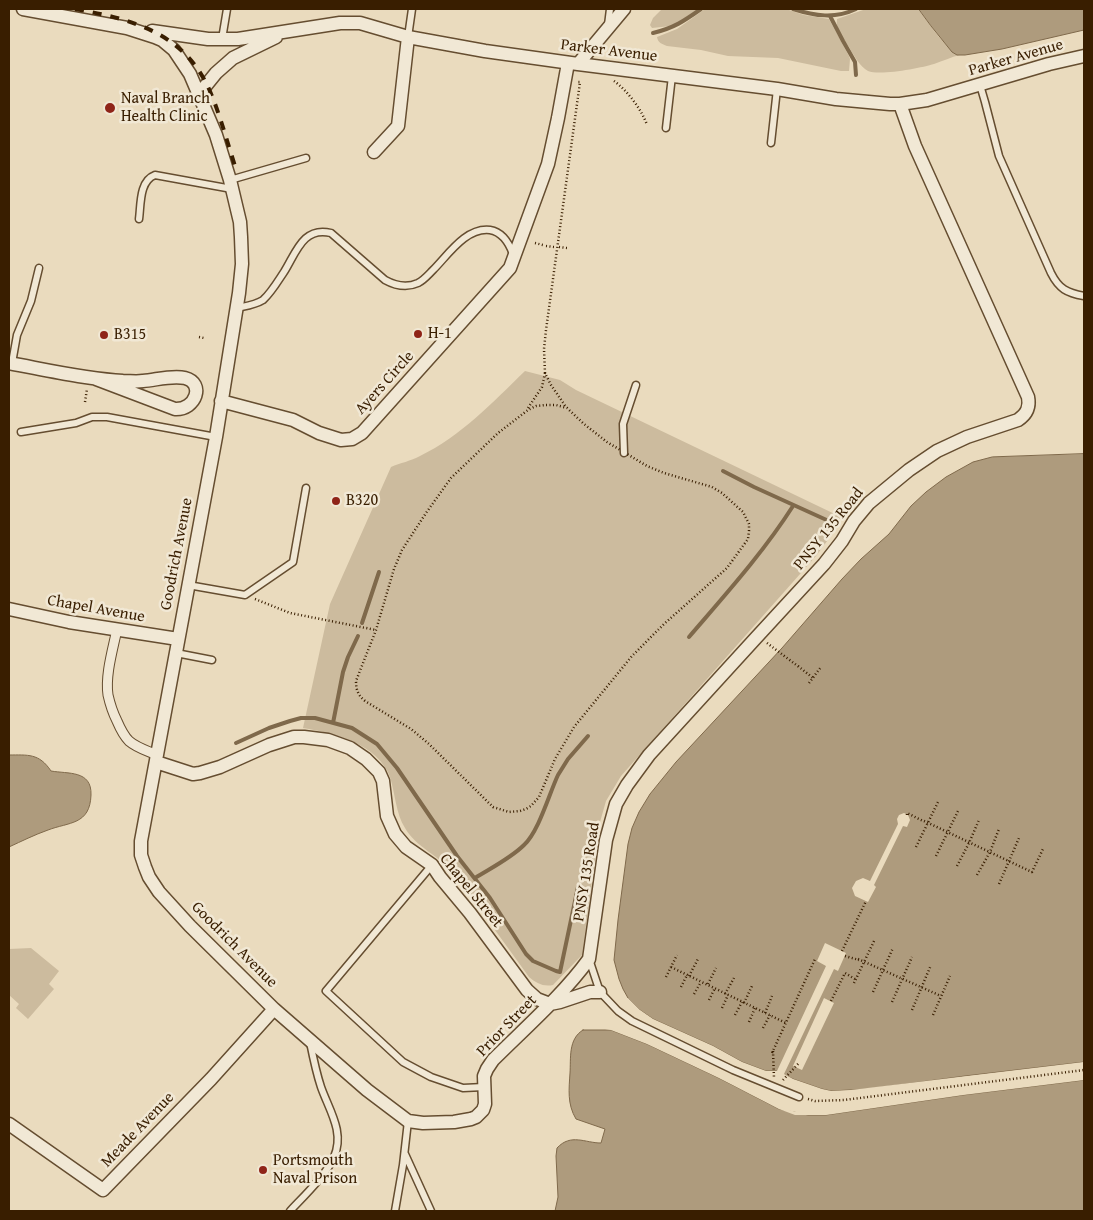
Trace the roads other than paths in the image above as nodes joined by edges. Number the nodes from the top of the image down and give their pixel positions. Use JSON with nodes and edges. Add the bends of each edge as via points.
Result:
{"nodes":[{"id":1,"x":22,"y":9,"type":"edge"},
{"id":2,"x":227,"y":9,"type":"edge"},
{"id":3,"x":412,"y":9,"type":"edge"},
{"id":4,"x":610,"y":9,"type":"edge"},
{"id":5,"x":624,"y":9,"type":"edge"},
{"id":6,"x":127,"y":28,"type":"junction"},
{"id":7,"x":608,"y":28,"type":"junction"},
{"id":8,"x":285,"y":32,"type":"junction"},
{"id":9,"x":408,"y":37,"type":"junction"},
{"id":10,"x":222,"y":39,"type":"junction"},
{"id":11,"x":1084,"y":56,"type":"edge"},
{"id":12,"x":573,"y":63,"type":"junction"},
{"id":13,"x":672,"y":76,"type":"junction"},
{"id":14,"x":980,"y":85,"type":"junction"},
{"id":15,"x":777,"y":89,"type":"junction"},
{"id":16,"x":199,"y":94,"type":"junction"},
{"id":17,"x":900,"y":104,"type":"junction"},
{"id":18,"x":666,"y":128,"type":"dead end"},
{"id":19,"x":771,"y":142,"type":"dead end"},
{"id":20,"x":374,"y":152,"type":"dead end"},
{"id":21,"x":306,"y":158,"type":"dead end"},
{"id":22,"x":231,"y":185,"type":"junction"},
{"id":23,"x":139,"y":219,"type":"dead end"},
{"id":24,"x":514,"y":258,"type":"junction"},
{"id":25,"x":39,"y":268,"type":"dead end"},
{"id":26,"x":1084,"y":296,"type":"edge"},
{"id":27,"x":237,"y":308,"type":"junction"},
{"id":28,"x":10,"y":363,"type":"edge"},
{"id":29,"x":91,"y":382,"type":"junction"},
{"id":30,"x":636,"y":385,"type":"dead end"},
{"id":31,"x":221,"y":401,"type":"junction"},
{"id":32,"x":21,"y":432,"type":"dead end"},
{"id":33,"x":216,"y":437,"type":"junction"},
{"id":34,"x":624,"y":453,"type":"road end"},
{"id":35,"x":306,"y":488,"type":"dead end"},
{"id":36,"x":188,"y":585,"type":"junction"},
{"id":37,"x":9,"y":609,"type":"edge"},
{"id":38,"x":117,"y":629,"type":"junction"},
{"id":39,"x":178,"y":639,"type":"junction"},
{"id":40,"x":176,"y":653,"type":"junction"},
{"id":41,"x":212,"y":660,"type":"dead end"},
{"id":42,"x":156,"y":759,"type":"junction"},
{"id":43,"x":432,"y":865,"type":"junction"},
{"id":44,"x":590,"y":959,"type":"junction"},
{"id":45,"x":600,"y":992,"type":"junction"},
{"id":46,"x":550,"y":1004,"type":"junction"},
{"id":47,"x":274,"y":1009,"type":"junction"},
{"id":48,"x":310,"y":1041,"type":"junction"},
{"id":49,"x":484,"y":1087,"type":"junction"},
{"id":50,"x":800,"y":1097,"type":"road end"},
{"id":51,"x":408,"y":1121,"type":"junction"},
{"id":52,"x":9,"y":1124,"type":"edge"},
{"id":53,"x":404,"y":1152,"type":"junction"},
{"id":54,"x":290,"y":1211,"type":"edge"},
{"id":55,"x":395,"y":1211,"type":"edge"},
{"id":56,"x":431,"y":1211,"type":"edge"}],
"edges":[{"from":1,"to":6,"type":"street","name":"Goodrich Avenue"},
{"from":2,"to":10,"type":"lane"},
{"from":3,"to":9,"type":"lane"},
{"from":4,"to":7,"type":"lane"},
{"from":5,"to":7,"type":"street"},
{"from":6,"to":10,"type":"street","name":"Parker Avenue"},
{"from":6,"to":16,"type":"street","name":"Goodrich Avenue","via":[[162,40],[174,50]]},
{"from":7,"to":12,"type":"street"},
{"from":8,"to":9,"type":"street","name":"Parker Avenue","via":[[352,22]]},
{"from":8,"to":10,"type":"street","name":"Parker Avenue"},
{"from":8,"to":16,"type":"street","via":[[233,58]]},
{"from":9,"to":12,"type":"street","name":"Parker Avenue"},
{"from":9,"to":20,"type":"street","via":[[398,126]]},
{"from":11,"to":14,"type":"street","name":"Parker Avenue"},
{"from":12,"to":13,"type":"street","name":"Parker Avenue"},
{"from":12,"to":24,"type":"street","name":"Ayers Circle","via":[[548,164]]},
{"from":13,"to":15,"type":"street","name":"Parker Avenue"},
{"from":13,"to":18,"type":"lane"},
{"from":14,"to":17,"type":"street","name":"Parker Avenue"},
{"from":14,"to":26,"type":"lane","via":[[999,156],[1051,273],[1062,288]]},
{"from":15,"to":17,"type":"street","name":"Parker Avenue","via":[[868,103]]},
{"from":15,"to":19,"type":"lane"},
{"from":16,"to":22,"type":"street","name":"Goodrich Avenue"},
{"from":17,"to":44,"type":"street","name":"PNSY 135 Road","via":[[915,146],[1028,397],[1028,410],[1018,420],[937,451],[869,503],[824,564],[649,755],[616,804],[606,840]]},
{"from":21,"to":22,"type":"lane"},
{"from":22,"to":23,"type":"lane","via":[[155,175],[143,187]]},
{"from":22,"to":27,"type":"street","name":"Goodrich Avenue","via":[[240,222],[242,251]]},
{"from":24,"to":27,"type":"lane","via":[[507,242],[498,233],[488,230],[475,232],[462,239],[421,282],[403,286],[386,280],[331,233],[317,232],[300,244],[268,295],[252,305]]},
{"from":24,"to":31,"type":"street","name":"Ayers Circle","via":[[507,272],[356,437],[341,440],[293,420]]},
{"from":25,"to":28,"type":"lane"},
{"from":27,"to":31,"type":"street","name":"Goodrich Avenue"},
{"from":28,"to":29,"type":"street"},
{"from":29,"to":29,"type":"street","via":[[175,409],[189,406],[196,390],[193,382],[184,378]]},
{"from":30,"to":34,"type":"lane","via":[[623,424]]},
{"from":31,"to":33,"type":"street","name":"Goodrich Avenue"},
{"from":32,"to":33,"type":"lane","via":[[76,423],[92,417],[107,417]]},
{"from":33,"to":36,"type":"street","name":"Goodrich Avenue"},
{"from":35,"to":36,"type":"lane","via":[[293,562],[245,594]]},
{"from":36,"to":39,"type":"street","name":"Goodrich Avenue"},
{"from":37,"to":38,"type":"street","name":"Chapel Avenue"},
{"from":38,"to":39,"type":"street","name":"Chapel Avenue"},
{"from":38,"to":42,"type":"street","via":[[108,676],[110,702],[127,739]]},
{"from":39,"to":40,"type":"street","name":"Goodrich Avenue"},
{"from":40,"to":41,"type":"lane"},
{"from":40,"to":42,"type":"street","name":"Goodrich Avenue"},
{"from":42,"to":43,"type":"street","name":"Chapel Street","via":[[193,774],[220,767],[286,738],[304,737],[339,743],[366,758],[378,772],[383,782],[387,816],[395,834],[406,847]]},
{"from":42,"to":47,"type":"street","name":"Goodrich Avenue","via":[[141,841],[141,855],[147,872],[159,892],[190,926]]},
{"from":43,"to":46,"type":"street","name":"Chapel Street","via":[[527,990]]},
{"from":43,"to":49,"type":"lane","via":[[326,991],[403,1062],[431,1077],[463,1088]]},
{"from":44,"to":45,"type":"lane"},
{"from":44,"to":46,"type":"street","name":"Prior Street"},
{"from":45,"to":46,"type":"street"},
{"from":45,"to":50,"type":"lane","via":[[618,1011],[644,1028],[732,1070]]},
{"from":46,"to":49,"type":"street","name":"Prior Street","via":[[493,1060],[484,1076]]},
{"from":47,"to":48,"type":"street","name":"Goodrich Avenue"},
{"from":47,"to":52,"type":"street","name":"Meade Avenue","via":[[103,1190]]},
{"from":48,"to":51,"type":"street","name":"Goodrich Avenue"},
{"from":48,"to":54,"type":"lane","via":[[320,1085],[337,1126],[337,1145],[329,1165]]},
{"from":49,"to":51,"type":"street","name":"Prior Street","via":[[483,1110],[476,1117],[454,1122]]},
{"from":51,"to":53,"type":"lane"},
{"from":53,"to":55,"type":"lane"},
{"from":53,"to":56,"type":"lane"}]}
